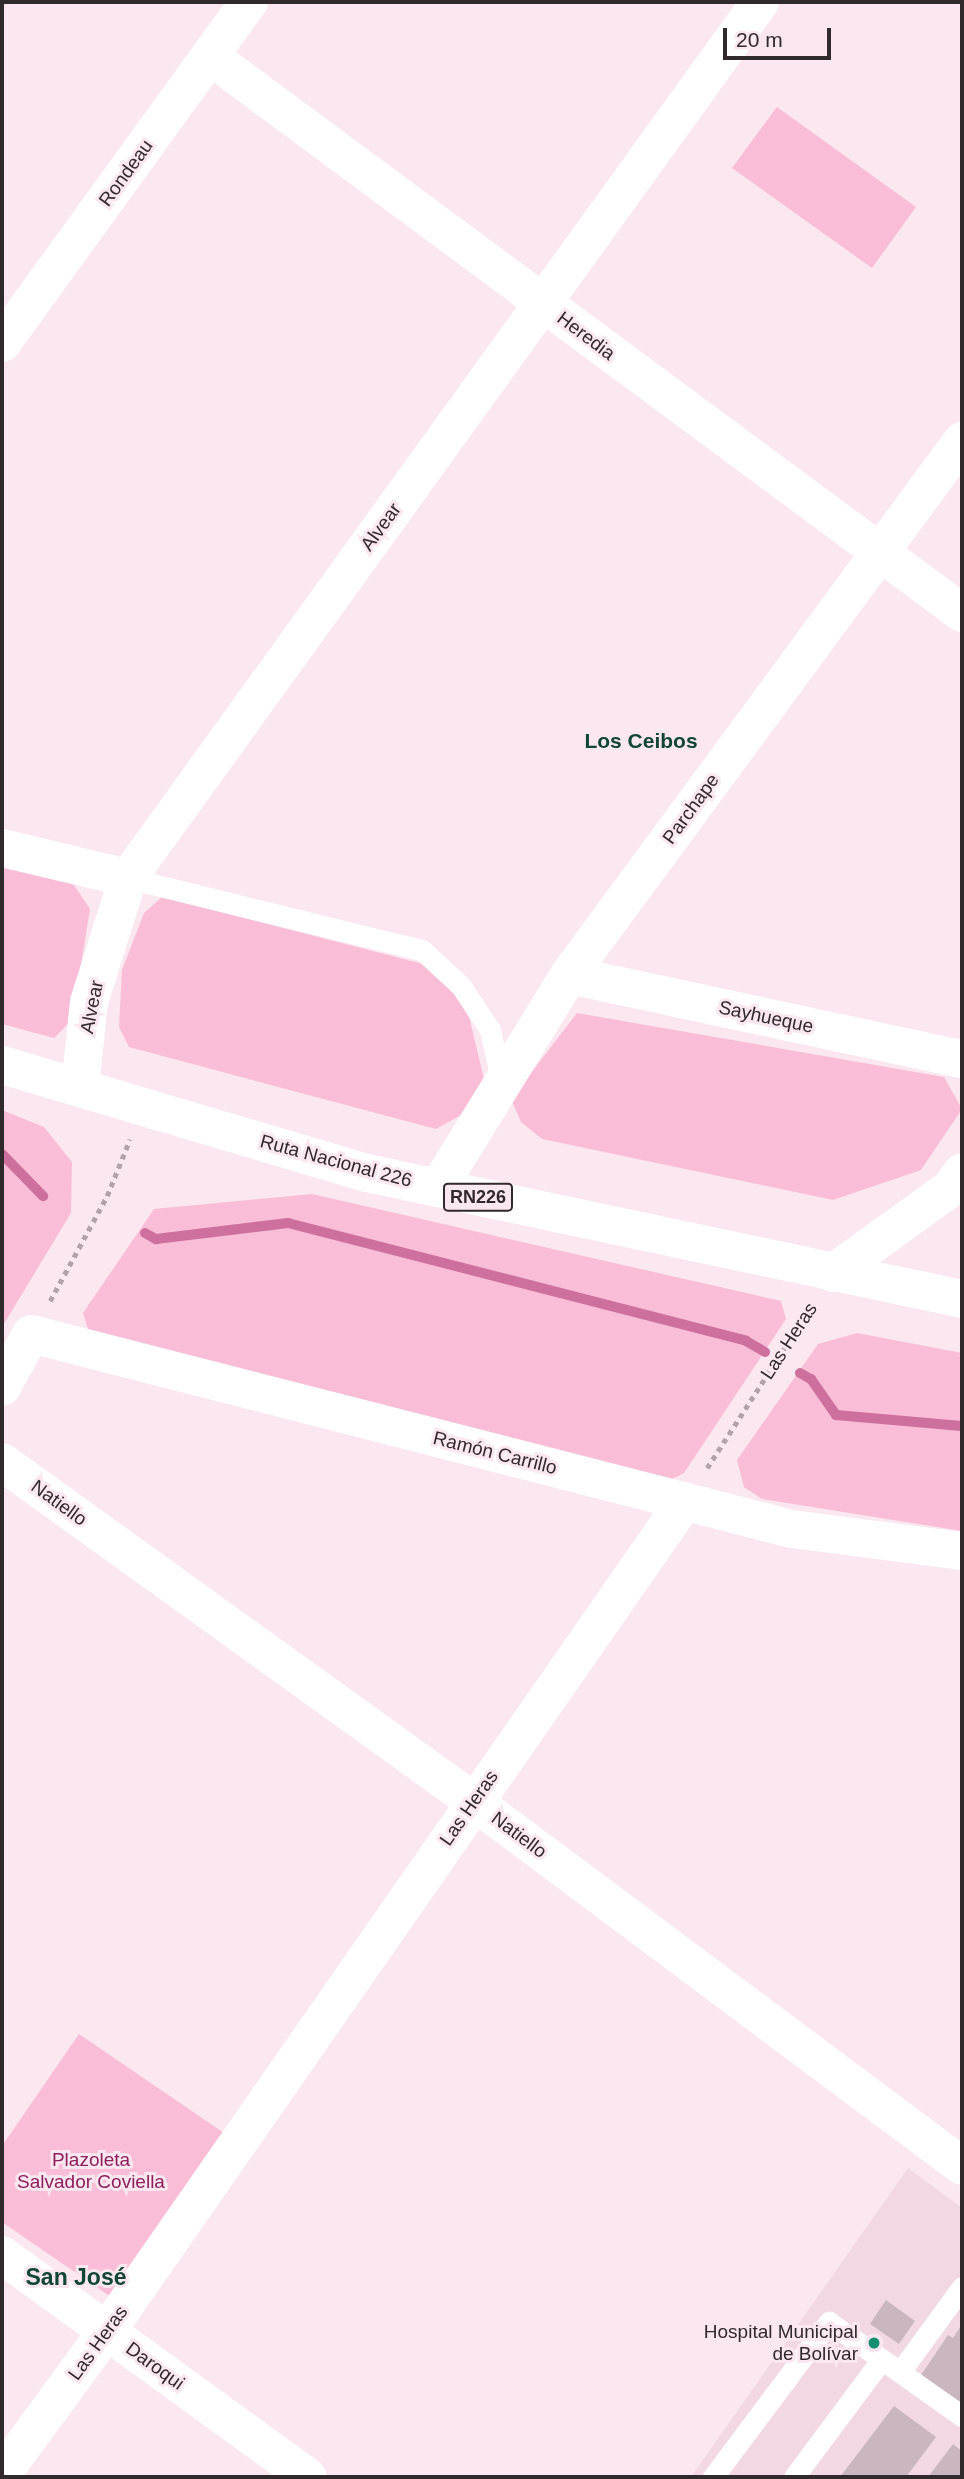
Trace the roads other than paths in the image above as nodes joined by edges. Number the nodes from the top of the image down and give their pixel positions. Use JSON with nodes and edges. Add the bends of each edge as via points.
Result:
{"nodes":[{"id":1,"x":760,"y":2,"type":"edge"},
{"id":2,"x":239,"y":5,"type":"edge"},
{"id":3,"x":211,"y":57,"type":"junction"},
{"id":4,"x":541,"y":303,"type":"junction"},
{"id":5,"x":2,"y":343,"type":"edge"},
{"id":6,"x":962,"y":441,"type":"edge"},
{"id":7,"x":878,"y":555,"type":"junction"},
{"id":8,"x":962,"y":613,"type":"edge"},
{"id":9,"x":2,"y":848,"type":"edge"},
{"id":10,"x":128,"y":878,"type":"junction"},
{"id":11,"x":569,"y":975,"type":"junction"},
{"id":12,"x":962,"y":1059,"type":"edge"},
{"id":13,"x":2,"y":1065,"type":"edge"},
{"id":14,"x":502,"y":1084,"type":"junction"},
{"id":15,"x":80,"y":1087,"type":"junction"},
{"id":16,"x":962,"y":1172,"type":"edge"},
{"id":17,"x":438,"y":1188,"type":"junction"},
{"id":18,"x":833,"y":1273,"type":"junction"},
{"id":19,"x":962,"y":1299,"type":"edge"},
{"id":20,"x":2,"y":1387,"type":"edge"},
{"id":21,"x":2,"y":1462,"type":"edge"},
{"id":22,"x":685,"y":1502,"type":"junction"},
{"id":23,"x":962,"y":1551,"type":"edge"},
{"id":24,"x":474,"y":1801,"type":"junction"},
{"id":25,"x":962,"y":2166,"type":"edge"},
{"id":26,"x":2,"y":2255,"type":"edge"},
{"id":27,"x":962,"y":2287,"type":"edge"},
{"id":28,"x":107,"y":2332,"type":"junction"},
{"id":29,"x":882,"y":2359,"type":"junction"},
{"id":30,"x":900,"y":2372,"type":"junction"},
{"id":31,"x":962,"y":2416,"type":"edge"},
{"id":32,"x":2,"y":2474,"type":"edge"},
{"id":33,"x":308,"y":2477,"type":"edge"},
{"id":34,"x":713,"y":2477,"type":"edge"},
{"id":35,"x":794,"y":2477,"type":"edge"}],
"edges":[{"from":1,"to":4,"type":"main road","name":"Alvear"},
{"from":2,"to":3,"type":"main road","name":"Rondeau"},
{"from":3,"to":4,"type":"main road","name":"Heredia"},
{"from":3,"to":5,"type":"main road","name":"Rondeau"},
{"from":4,"to":7,"type":"main road","name":"Heredia"},
{"from":4,"to":10,"type":"main road","name":"Alvear"},
{"from":6,"to":7,"type":"main road","name":"Parchape"},
{"from":7,"to":8,"type":"main road","name":"Heredia"},
{"from":7,"to":11,"type":"main road","name":"Parchape"},
{"from":9,"to":10,"type":"main road"},
{"from":10,"to":14,"type":"lane","via":[[422,950],[460,986],[490,1030]]},
{"from":10,"to":15,"type":"main road","name":"Alvear","via":[[89,1002]]},
{"from":11,"to":12,"type":"main road","name":"Sayhueque"},
{"from":11,"to":14,"type":"main road","name":"Parchape"},
{"from":13,"to":15,"type":"main road","name":"Ruta Nacional 226","number":"RN226"},
{"from":14,"to":17,"type":"main road","name":"Parchape"},
{"from":15,"to":17,"type":"main road","name":"Ruta Nacional 226","number":"RN226","via":[[367,1173]]},
{"from":16,"to":18,"type":"main road","via":[[951,1188]]},
{"from":17,"to":18,"type":"main road","name":"Ruta Nacional 226","number":"RN226"},
{"from":18,"to":19,"type":"main road","name":"Ruta Nacional 226","number":"RN226"},
{"from":20,"to":22,"type":"main road","name":"Ramón Carrillo","via":[[32,1334]]},
{"from":21,"to":24,"type":"main road","name":"Natiello"},
{"from":22,"to":23,"type":"main road","name":"Ramón Carrillo","via":[[792,1529]]},
{"from":22,"to":24,"type":"main road","name":"Las Heras"},
{"from":24,"to":25,"type":"main road","name":"Natiello"},
{"from":24,"to":28,"type":"main road","name":"Las Heras"},
{"from":26,"to":28,"type":"main road","name":"Daroqui"},
{"from":27,"to":30,"type":"lane"},
{"from":28,"to":32,"type":"main road","name":"Las Heras"},
{"from":28,"to":33,"type":"main road","name":"Daroqui"},
{"from":29,"to":30,"type":"lane"},
{"from":29,"to":34,"type":"lane","via":[[829,2322]]},
{"from":29,"to":35,"type":"lane"},
{"from":30,"to":31,"type":"lane"}]}
